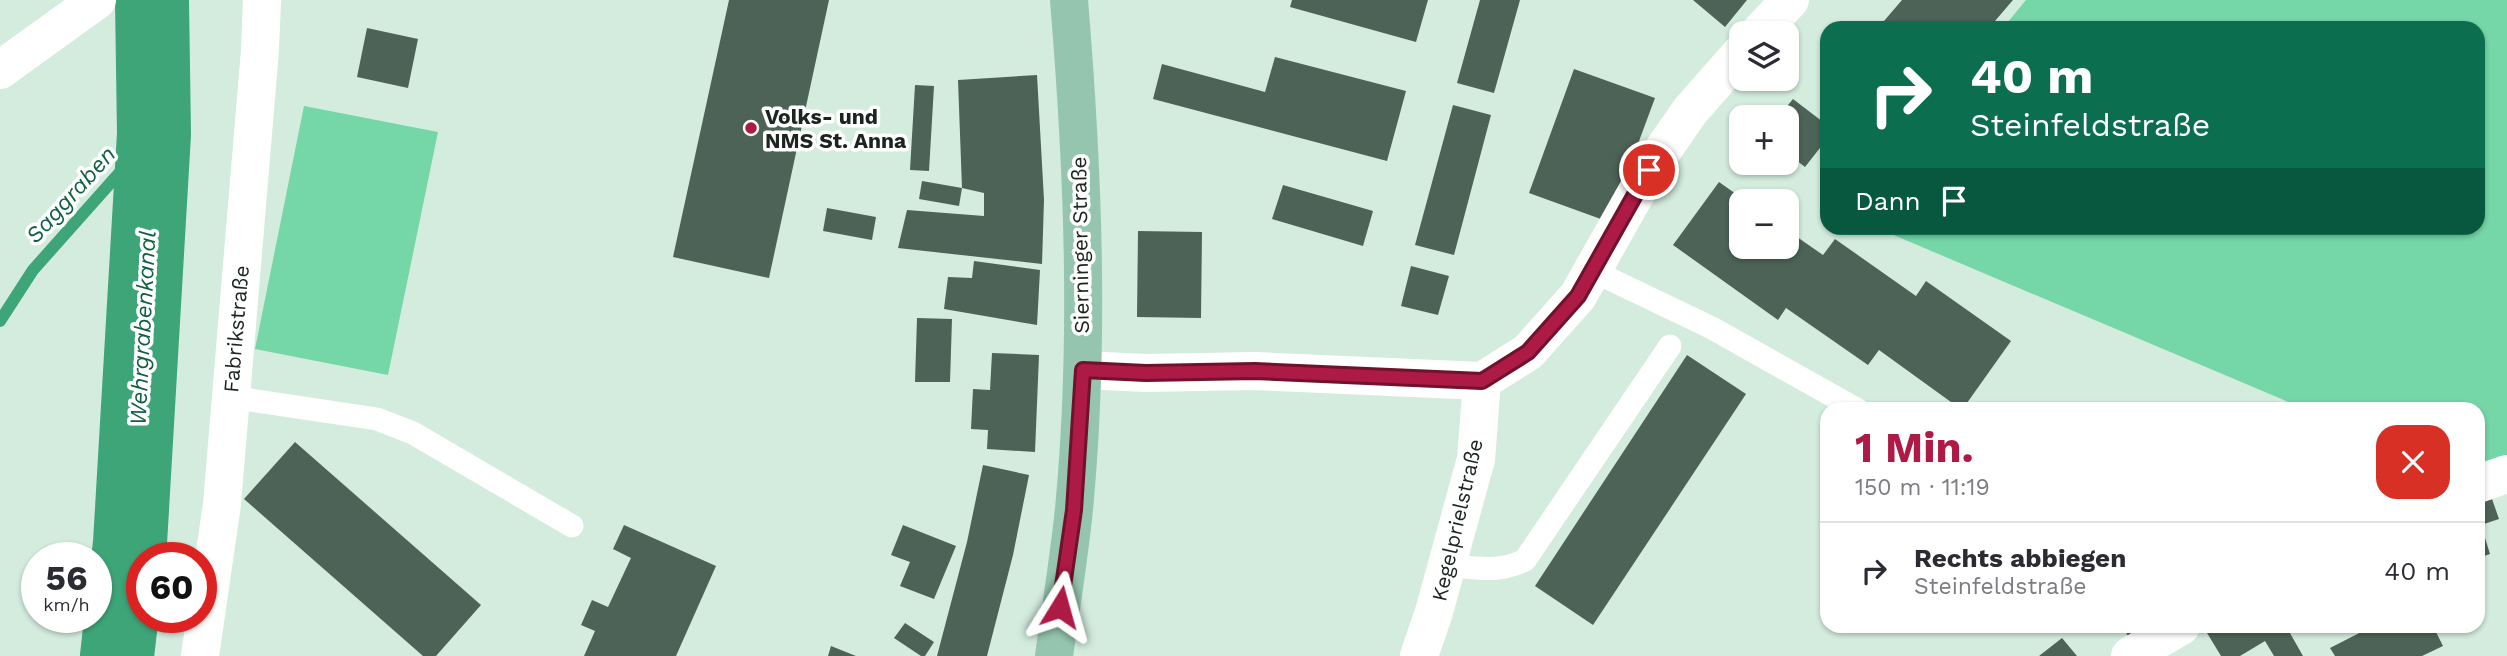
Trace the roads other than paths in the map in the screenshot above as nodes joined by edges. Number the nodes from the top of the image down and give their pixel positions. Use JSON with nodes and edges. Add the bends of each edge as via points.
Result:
{"nodes":[{"id":1,"x":262,"y":0,"type":"edge"},
{"id":2,"x":1069,"y":0,"type":"edge"},
{"id":3,"x":1790,"y":0,"type":"edge"},
{"id":4,"x":88,"y":6,"type":"edge"},
{"id":5,"x":1770,"y":21,"type":"edge"},
{"id":6,"x":1729,"y":67,"type":"edge"},
{"id":7,"x":0,"y":70,"type":"edge"},
{"id":8,"x":1593,"y":271,"type":"junction"},
{"id":9,"x":1670,"y":346,"type":"dead end"},
{"id":10,"x":1083,"y":370,"type":"junction"},
{"id":11,"x":1482,"y":381,"type":"junction"},
{"id":12,"x":230,"y":397,"type":"junction"},
{"id":13,"x":1843,"y":402,"type":"edge"},
{"id":14,"x":2507,"y":474,"type":"edge"},
{"id":15,"x":2485,"y":482,"type":"edge"},
{"id":16,"x":572,"y":526,"type":"dead end"},
{"id":17,"x":1447,"y":565,"type":"junction"},
{"id":18,"x":2169,"y":633,"type":"edge"},
{"id":19,"x":200,"y":656,"type":"edge"},
{"id":20,"x":1054,"y":656,"type":"edge"},
{"id":21,"x":1419,"y":656,"type":"edge"},
{"id":22,"x":2130,"y":656,"type":"edge"}],
"edges":[{"from":1,"to":12,"type":"street","name":"Fabrikstraße"},
{"from":2,"to":10,"type":"main road","name":"Sierninger Straße","via":[[1082,206]]},
{"from":3,"to":5,"type":"street"},
{"from":4,"to":7,"type":"street"},
{"from":6,"to":8,"type":"street","via":[[1690,111],[1649,170]]},
{"from":8,"to":11,"type":"street","via":[[1578,296],[1528,352]]},
{"from":8,"to":13,"type":"lane","via":[[1671,307]]},
{"from":9,"to":17,"type":"lane","via":[[1525,560],[1492,570]]},
{"from":10,"to":11,"type":"street","via":[[1255,371]]},
{"from":10,"to":20,"type":"main road","name":"Sierninger Straße","via":[[1074,510]]},
{"from":11,"to":17,"type":"street","name":"Kegelprielstraße","via":[[1476,458]]},
{"from":12,"to":16,"type":"lane","via":[[377,419],[413,433]]},
{"from":12,"to":19,"type":"street","name":"Fabrikstraße","via":[[222,503]]},
{"from":14,"to":15,"type":"street"},
{"from":17,"to":21,"type":"street","name":"Kegelprielstraße"},
{"from":18,"to":22,"type":"street"}]}
